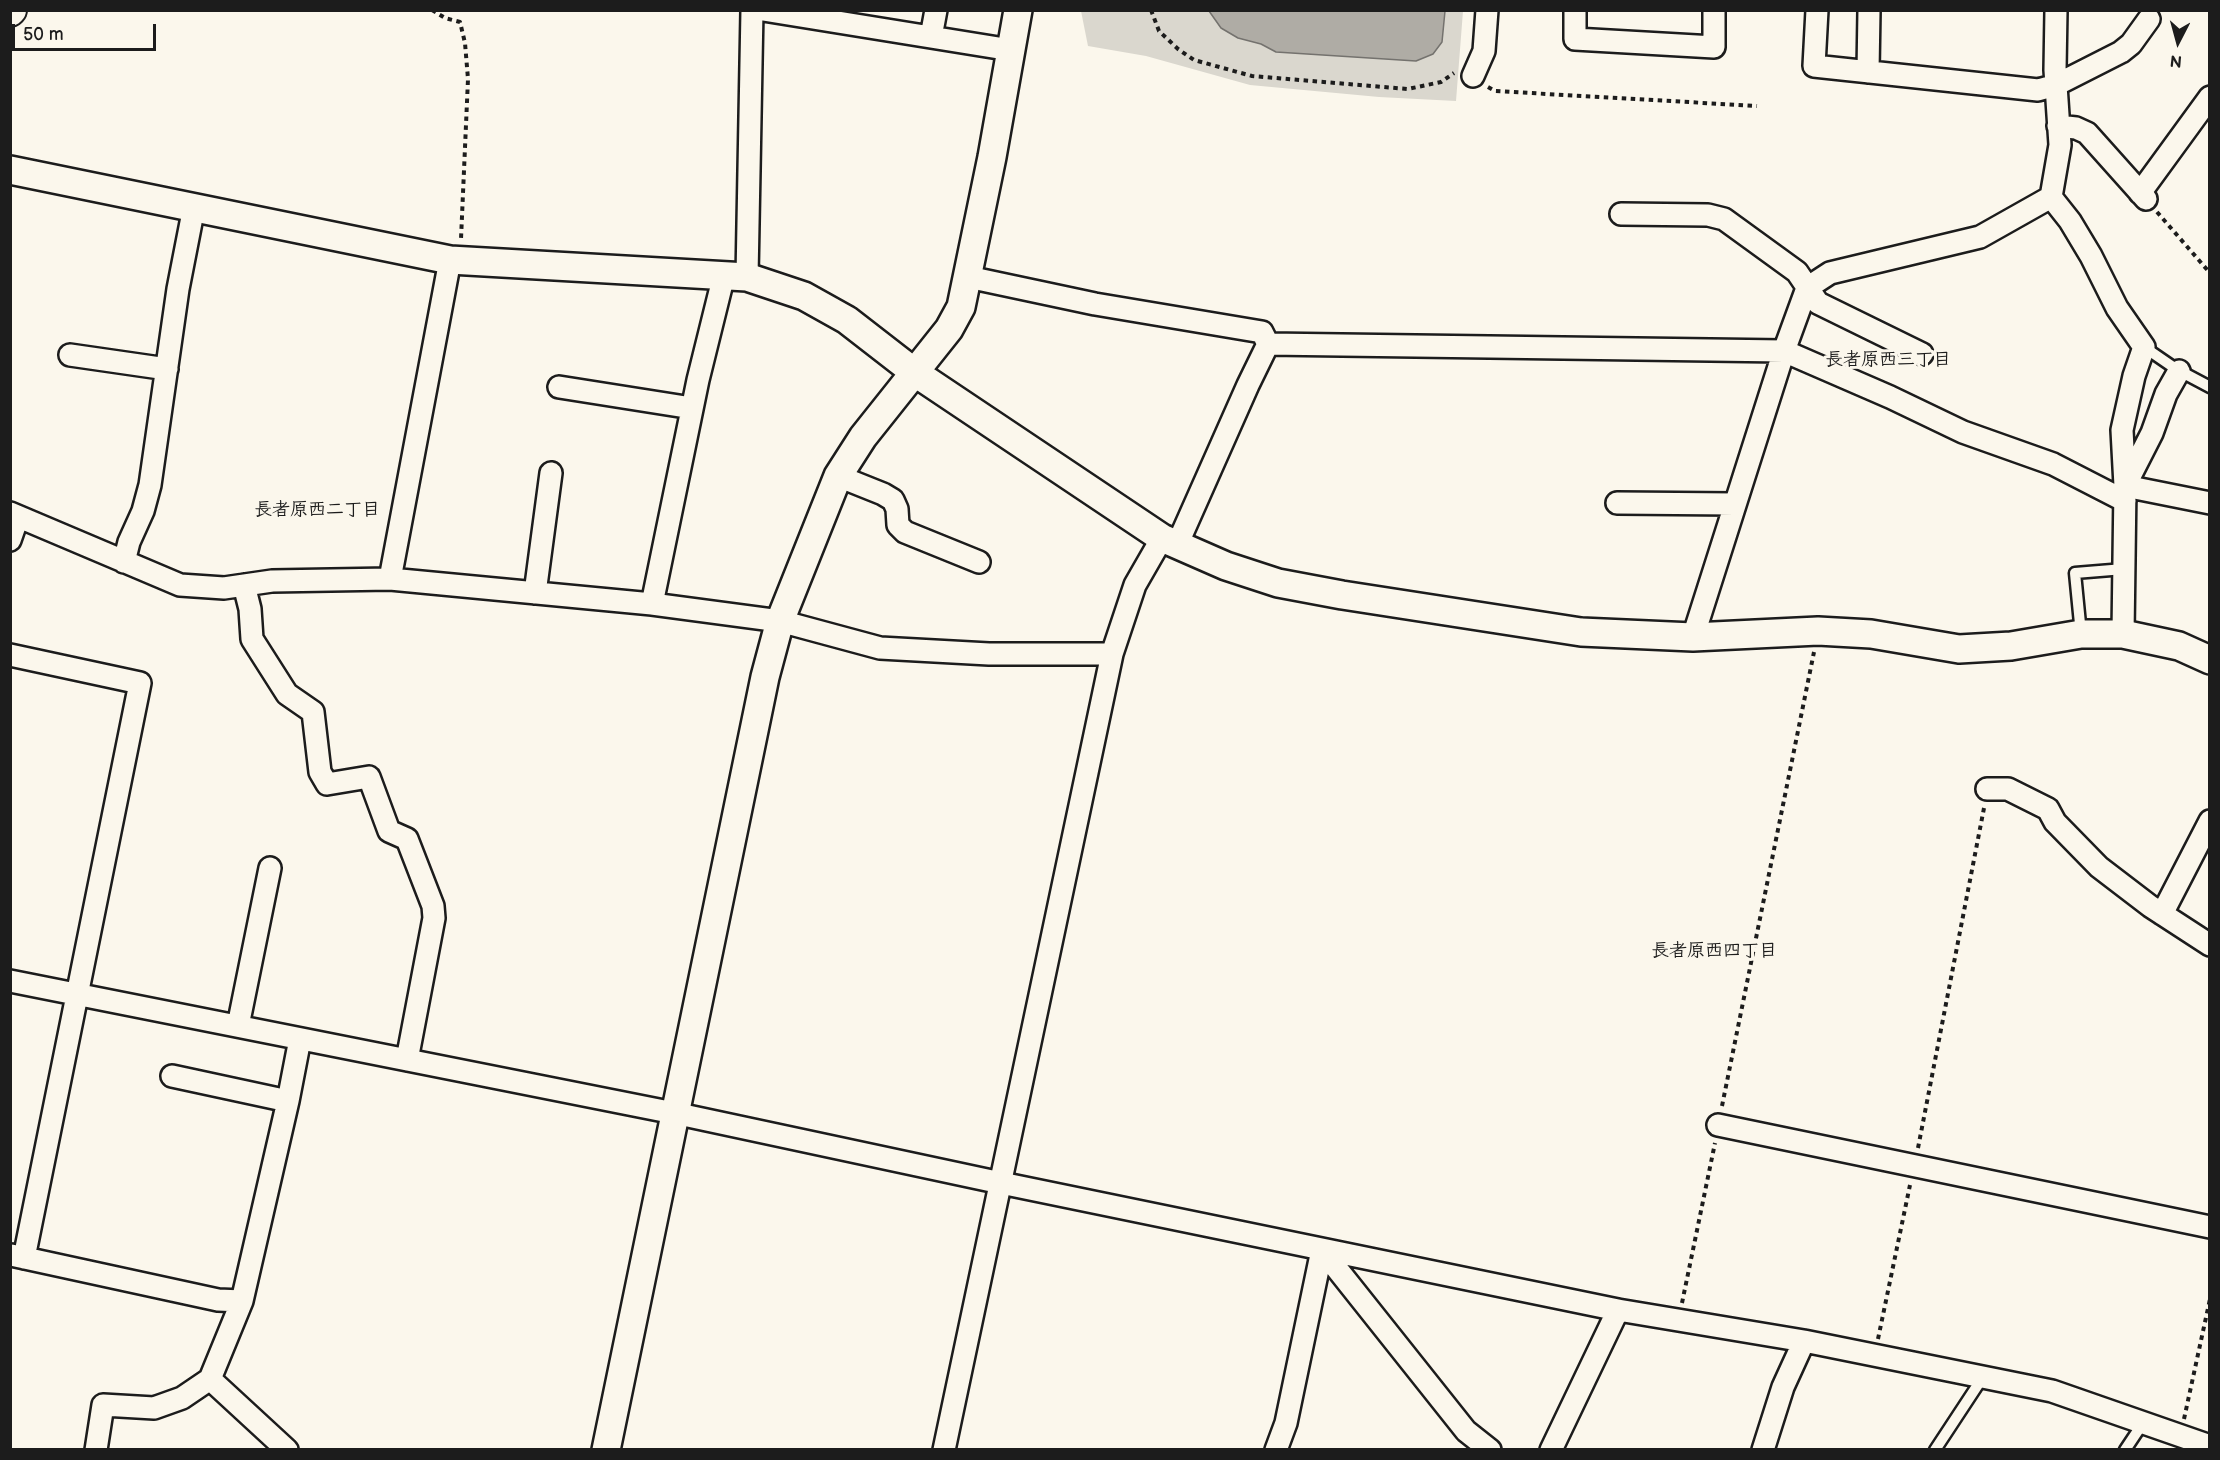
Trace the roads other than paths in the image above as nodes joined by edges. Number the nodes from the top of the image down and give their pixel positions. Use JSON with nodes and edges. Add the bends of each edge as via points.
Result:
{"nodes":[{"id":1,"x":752,"y":10,"type":"edge"},
{"id":2,"x":763,"y":10,"type":"edge"},
{"id":3,"x":936,"y":10,"type":"edge"},
{"id":4,"x":1018,"y":10,"type":"edge"},
{"id":5,"x":1487,"y":10,"type":"edge"},
{"id":6,"x":1575,"y":10,"type":"edge"},
{"id":7,"x":1714,"y":10,"type":"edge"},
{"id":8,"x":1817,"y":10,"type":"edge"},
{"id":9,"x":1869,"y":10,"type":"edge"},
{"id":10,"x":2056,"y":10,"type":"edge"},
{"id":11,"x":2149,"y":19,"type":"dead end"},
{"id":12,"x":931,"y":37,"type":"junction"},
{"id":13,"x":1011,"y":50,"type":"junction"},
{"id":14,"x":1466,"y":71,"type":"road end"},
{"id":15,"x":1868,"y":72,"type":"junction"},
{"id":16,"x":2056,"y":85,"type":"junction"},
{"id":17,"x":2210,"y":97,"type":"edge"},
{"id":18,"x":2058,"y":126,"type":"junction"},
{"id":19,"x":10,"y":170,"type":"edge"},
{"id":20,"x":2051,"y":197,"type":"junction"},
{"id":21,"x":194,"y":207,"type":"junction"},
{"id":22,"x":1621,"y":214,"type":"dead end"},
{"id":23,"x":455,"y":260,"type":"junction"},
{"id":24,"x":735,"y":276,"type":"junction"},
{"id":25,"x":968,"y":277,"type":"junction"},
{"id":26,"x":1807,"y":288,"type":"junction"},
{"id":27,"x":1268,"y":344,"type":"junction"},
{"id":28,"x":2144,"y":347,"type":"junction"},
{"id":29,"x":1784,"y":351,"type":"junction"},
{"id":30,"x":1922,"y":354,"type":"dead end"},
{"id":31,"x":70,"y":355,"type":"dead end"},
{"id":32,"x":167,"y":369,"type":"junction"},
{"id":33,"x":2179,"y":371,"type":"junction"},
{"id":34,"x":915,"y":372,"type":"junction"},
{"id":35,"x":559,"y":387,"type":"dead end"},
{"id":36,"x":2210,"y":387,"type":"edge"},
{"id":37,"x":692,"y":408,"type":"junction"},
{"id":38,"x":551,"y":474,"type":"dead end"},
{"id":39,"x":838,"y":476,"type":"junction"},
{"id":40,"x":2125,"y":494,"type":"junction"},
{"id":41,"x":1617,"y":503,"type":"dead end"},
{"id":42,"x":2210,"y":503,"type":"edge"},
{"id":43,"x":1735,"y":504,"type":"junction"},
{"id":44,"x":14,"y":515,"type":"edge"},
{"id":45,"x":10,"y":540,"type":"edge"},
{"id":46,"x":1170,"y":542,"type":"junction"},
{"id":47,"x":124,"y":562,"type":"junction"},
{"id":48,"x":979,"y":562,"type":"dead end"},
{"id":49,"x":2124,"y":569,"type":"junction"},
{"id":50,"x":390,"y":579,"type":"junction"},
{"id":51,"x":244,"y":585,"type":"junction"},
{"id":52,"x":535,"y":593,"type":"junction"},
{"id":53,"x":652,"y":604,"type":"junction"},
{"id":54,"x":780,"y":621,"type":"junction"},
{"id":55,"x":2080,"y":634,"type":"junction"},
{"id":56,"x":2123,"y":634,"type":"junction"},
{"id":57,"x":1693,"y":637,"type":"junction"},
{"id":58,"x":1112,"y":654,"type":"junction"},
{"id":59,"x":10,"y":655,"type":"edge"},
{"id":60,"x":2210,"y":660,"type":"edge"},
{"id":61,"x":1987,"y":789,"type":"road end"},
{"id":62,"x":2210,"y":821,"type":"edge"},
{"id":63,"x":270,"y":868,"type":"dead end"},
{"id":64,"x":2162,"y":914,"type":"junction"},
{"id":65,"x":2210,"y":945,"type":"edge"},
{"id":66,"x":10,"y":981,"type":"edge"},
{"id":67,"x":78,"y":994,"type":"junction"},
{"id":68,"x":238,"y":1026,"type":"junction"},
{"id":69,"x":300,"y":1039,"type":"junction"},
{"id":70,"x":407,"y":1060,"type":"junction"},
{"id":71,"x":172,"y":1076,"type":"dead end"},
{"id":72,"x":288,"y":1101,"type":"junction"},
{"id":73,"x":674,"y":1113,"type":"junction"},
{"id":74,"x":1718,"y":1125,"type":"road end"},
{"id":75,"x":1001,"y":1183,"type":"junction"},
{"id":76,"x":2210,"y":1227,"type":"edge"},
{"id":77,"x":1322,"y":1250,"type":"junction"},
{"id":78,"x":17,"y":1257,"type":"edge"},
{"id":79,"x":242,"y":1301,"type":"junction"},
{"id":80,"x":1618,"y":1310,"type":"junction"},
{"id":81,"x":1804,"y":1341,"type":"junction"},
{"id":82,"x":1983,"y":1377,"type":"junction"},
{"id":83,"x":210,"y":1378,"type":"junction"},
{"id":84,"x":2143,"y":1423,"type":"junction"},
{"id":85,"x":2210,"y":1446,"type":"edge"},
{"id":86,"x":96,"y":1449,"type":"edge"},
{"id":87,"x":286,"y":1449,"type":"edge"},
{"id":88,"x":606,"y":1449,"type":"edge"},
{"id":89,"x":944,"y":1449,"type":"edge"},
{"id":90,"x":1276,"y":1449,"type":"edge"},
{"id":91,"x":1490,"y":1449,"type":"edge"},
{"id":92,"x":1551,"y":1449,"type":"edge"},
{"id":93,"x":1763,"y":1449,"type":"edge"},
{"id":94,"x":1935,"y":1449,"type":"edge"},
{"id":95,"x":2125,"y":1449,"type":"edge"}],
"edges":[{"from":1,"to":24,"type":"street"},
{"from":2,"to":12,"type":"street"},
{"from":3,"to":12,"type":"street"},
{"from":4,"to":13,"type":"street"},
{"from":5,"to":14,"type":"street","via":[[1484,51]]},
{"from":6,"to":7,"type":"street","via":[[1575,39],[1714,47]]},
{"from":8,"to":15,"type":"street","via":[[1814,66]]},
{"from":9,"to":15,"type":"street"},
{"from":10,"to":16,"type":"street"},
{"from":11,"to":16,"type":"street","via":[[2121,52]]},
{"from":12,"to":13,"type":"street"},
{"from":13,"to":25,"type":"street"},
{"from":15,"to":16,"type":"street","via":[[2038,90]]},
{"from":16,"to":18,"type":"street"},
{"from":17,"to":18,"type":"street","via":[[2143,196],[2087,133]]},
{"from":18,"to":20,"type":"street","via":[[2060,145]]},
{"from":19,"to":21,"type":"street"},
{"from":20,"to":26,"type":"street","via":[[1980,237],[1830,273]]},
{"from":20,"to":28,"type":"street","via":[[2070,221],[2117,308]]},
{"from":21,"to":23,"type":"street"},
{"from":21,"to":32,"type":"street"},
{"from":22,"to":26,"type":"street","via":[[1708,215],[1724,219],[1797,272]]},
{"from":23,"to":24,"type":"street"},
{"from":23,"to":50,"type":"street"},
{"from":24,"to":34,"type":"street","via":[[804,296],[847,320]]},
{"from":24,"to":37,"type":"street"},
{"from":25,"to":27,"type":"street","via":[[1095,304],[1262,332]]},
{"from":25,"to":34,"type":"street","via":[[961,307],[949,329]]},
{"from":26,"to":29,"type":"street"},
{"from":26,"to":30,"type":"street","via":[[1818,303]]},
{"from":27,"to":29,"type":"street"},
{"from":27,"to":46,"type":"street"},
{"from":28,"to":33,"type":"lane"},
{"from":28,"to":40,"type":"street","via":[[2122,430]]},
{"from":29,"to":40,"type":"street","via":[[1963,432]]},
{"from":29,"to":43,"type":"street"},
{"from":31,"to":32,"type":"street"},
{"from":32,"to":47,"type":"street","via":[[150,485]]},
{"from":33,"to":36,"type":"lane"},
{"from":33,"to":40,"type":"street"},
{"from":34,"to":39,"type":"street","via":[[863,437]]},
{"from":34,"to":46,"type":"street"},
{"from":35,"to":37,"type":"street"},
{"from":37,"to":53,"type":"street"},
{"from":38,"to":52,"type":"street"},
{"from":39,"to":48,"type":"street","via":[[893,500],[898,525],[905,532]]},
{"from":39,"to":54,"type":"street"},
{"from":40,"to":42,"type":"street"},
{"from":40,"to":49,"type":"street"},
{"from":41,"to":43,"type":"street"},
{"from":43,"to":57,"type":"street"},
{"from":44,"to":45,"type":"street"},
{"from":44,"to":47,"type":"street"},
{"from":46,"to":57,"type":"street","via":[[1278,583],[1342,595],[1581,632]]},
{"from":46,"to":58,"type":"street","via":[[1135,585]]},
{"from":47,"to":51,"type":"street","via":[[180,585]]},
{"from":49,"to":55,"type":"lane","via":[[2075,573]]},
{"from":49,"to":56,"type":"street"},
{"from":50,"to":51,"type":"street"},
{"from":50,"to":52,"type":"street"},
{"from":51,"to":70,"type":"street","via":[[252,639],[287,694],[313,712],[320,772],[327,784],[369,777],[389,831],[407,839],[434,906]]},
{"from":52,"to":53,"type":"street"},
{"from":53,"to":54,"type":"street"},
{"from":54,"to":58,"type":"street","via":[[880,648],[989,654]]},
{"from":54,"to":73,"type":"street","via":[[765,676]]},
{"from":55,"to":56,"type":"street"},
{"from":55,"to":57,"type":"street","via":[[2011,646],[1959,649],[1871,634],[1818,630]]},
{"from":56,"to":60,"type":"street","via":[[2179,646]]},
{"from":58,"to":75,"type":"street"},
{"from":59,"to":67,"type":"street","via":[[140,682]]},
{"from":61,"to":64,"type":"street","via":[[2008,789],[2048,809],[2055,822],[2099,867]]},
{"from":62,"to":64,"type":"street"},
{"from":63,"to":68,"type":"street"},
{"from":64,"to":65,"type":"street"},
{"from":66,"to":67,"type":"street"},
{"from":67,"to":68,"type":"street"},
{"from":67,"to":78,"type":"street"},
{"from":68,"to":69,"type":"street"},
{"from":69,"to":70,"type":"street"},
{"from":69,"to":72,"type":"street"},
{"from":70,"to":73,"type":"street"},
{"from":71,"to":72,"type":"street"},
{"from":72,"to":79,"type":"street"},
{"from":73,"to":75,"type":"street"},
{"from":73,"to":88,"type":"street"},
{"from":74,"to":76,"type":"street"},
{"from":75,"to":77,"type":"street"},
{"from":75,"to":89,"type":"street"},
{"from":77,"to":80,"type":"street"},
{"from":77,"to":90,"type":"street","via":[[1286,1423]]},
{"from":77,"to":91,"type":"street","via":[[1466,1431]]},
{"from":78,"to":79,"type":"street","via":[[218,1300]]},
{"from":79,"to":83,"type":"street"},
{"from":80,"to":81,"type":"street"},
{"from":80,"to":92,"type":"street"},
{"from":81,"to":82,"type":"street"},
{"from":81,"to":93,"type":"street"},
{"from":82,"to":84,"type":"street","via":[[2052,1391]]},
{"from":82,"to":94,"type":"lane"},
{"from":83,"to":86,"type":"street","via":[[182,1398],[154,1408],[103,1405]]},
{"from":83,"to":87,"type":"street"},
{"from":84,"to":85,"type":"street"},
{"from":84,"to":95,"type":"lane"}]}
